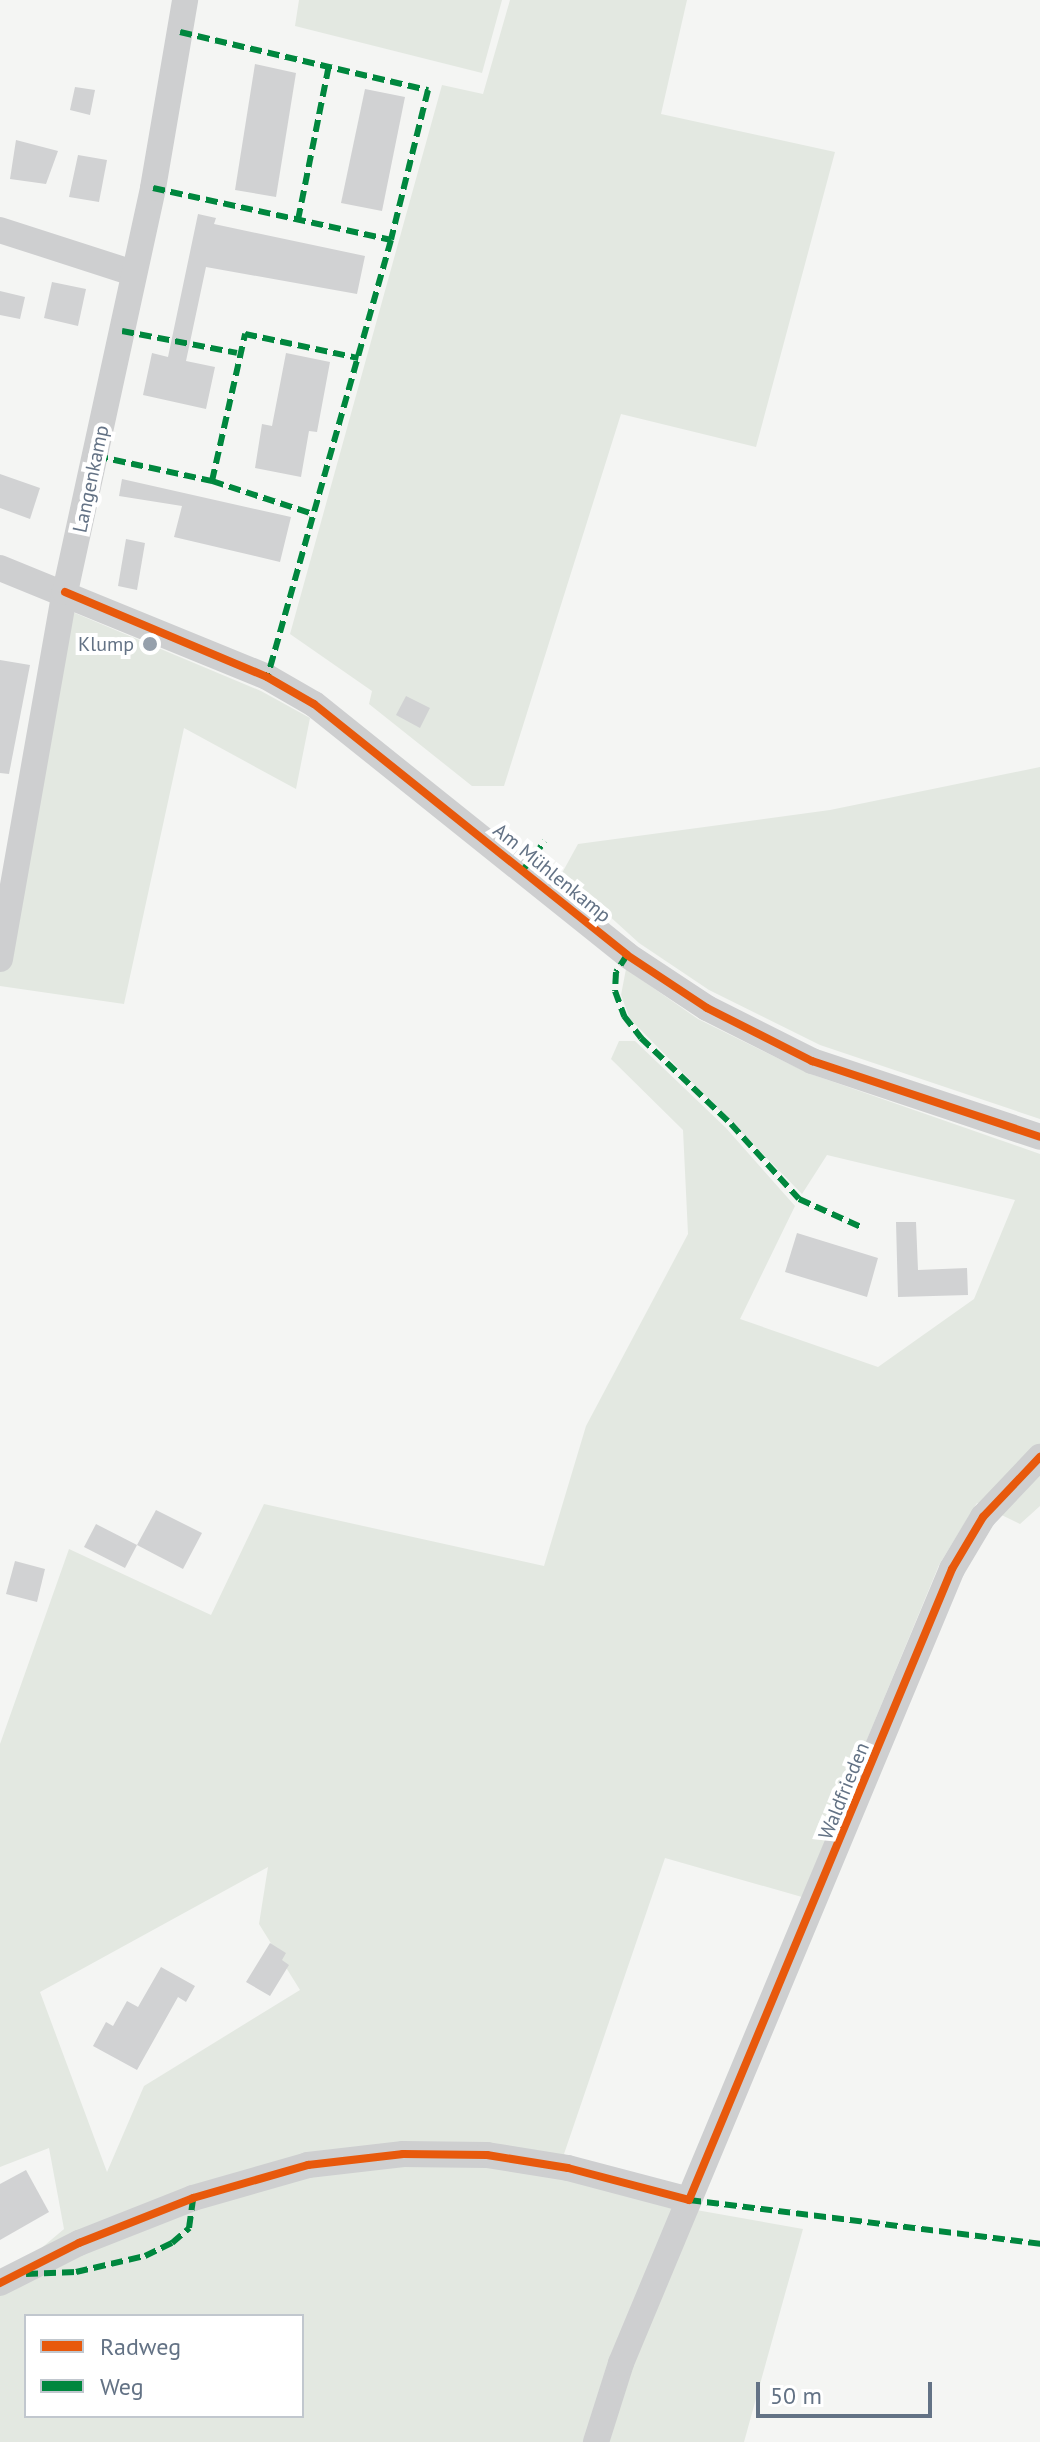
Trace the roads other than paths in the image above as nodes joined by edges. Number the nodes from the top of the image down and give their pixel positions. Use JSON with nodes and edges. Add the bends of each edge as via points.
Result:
{"nodes":[{"id":1,"x":185,"y":0,"type":"edge"},
{"id":2,"x":0,"y":230,"type":"edge"},
{"id":3,"x":133,"y":273,"type":"junction"},
{"id":4,"x":0,"y":568,"type":"edge"},
{"id":5,"x":65,"y":592,"type":"junction"},
{"id":6,"x":0,"y":959,"type":"edge"},
{"id":7,"x":1040,"y":1137,"type":"edge"},
{"id":8,"x":1040,"y":1457,"type":"edge"},
{"id":9,"x":689,"y":2200,"type":"junction"},
{"id":10,"x":0,"y":2283,"type":"edge"},
{"id":11,"x":596,"y":2442,"type":"edge"}],
"edges":[{"from":1,"to":3,"type":"street","name":"Langenkamp"},
{"from":2,"to":3,"type":"street"},
{"from":3,"to":5,"type":"street","name":"Langenkamp"},
{"from":4,"to":5,"type":"street","name":"Am Mühlenkamp"},
{"from":5,"to":6,"type":"street","name":"Langenkamp"},
{"from":5,"to":7,"type":"street","name":"Am Mühlenkamp","via":[[267,677],[314,704],[627,955],[707,1008],[812,1061]]},
{"from":8,"to":9,"type":"street","name":"Waldfrieden","via":[[983,1517],[952,1569]]},
{"from":9,"to":10,"type":"street","via":[[568,2168],[487,2155],[403,2154],[308,2165],[193,2198],[79,2243]]},
{"from":9,"to":11,"type":"street","name":"Waldfrieden","via":[[621,2363]]}]}
